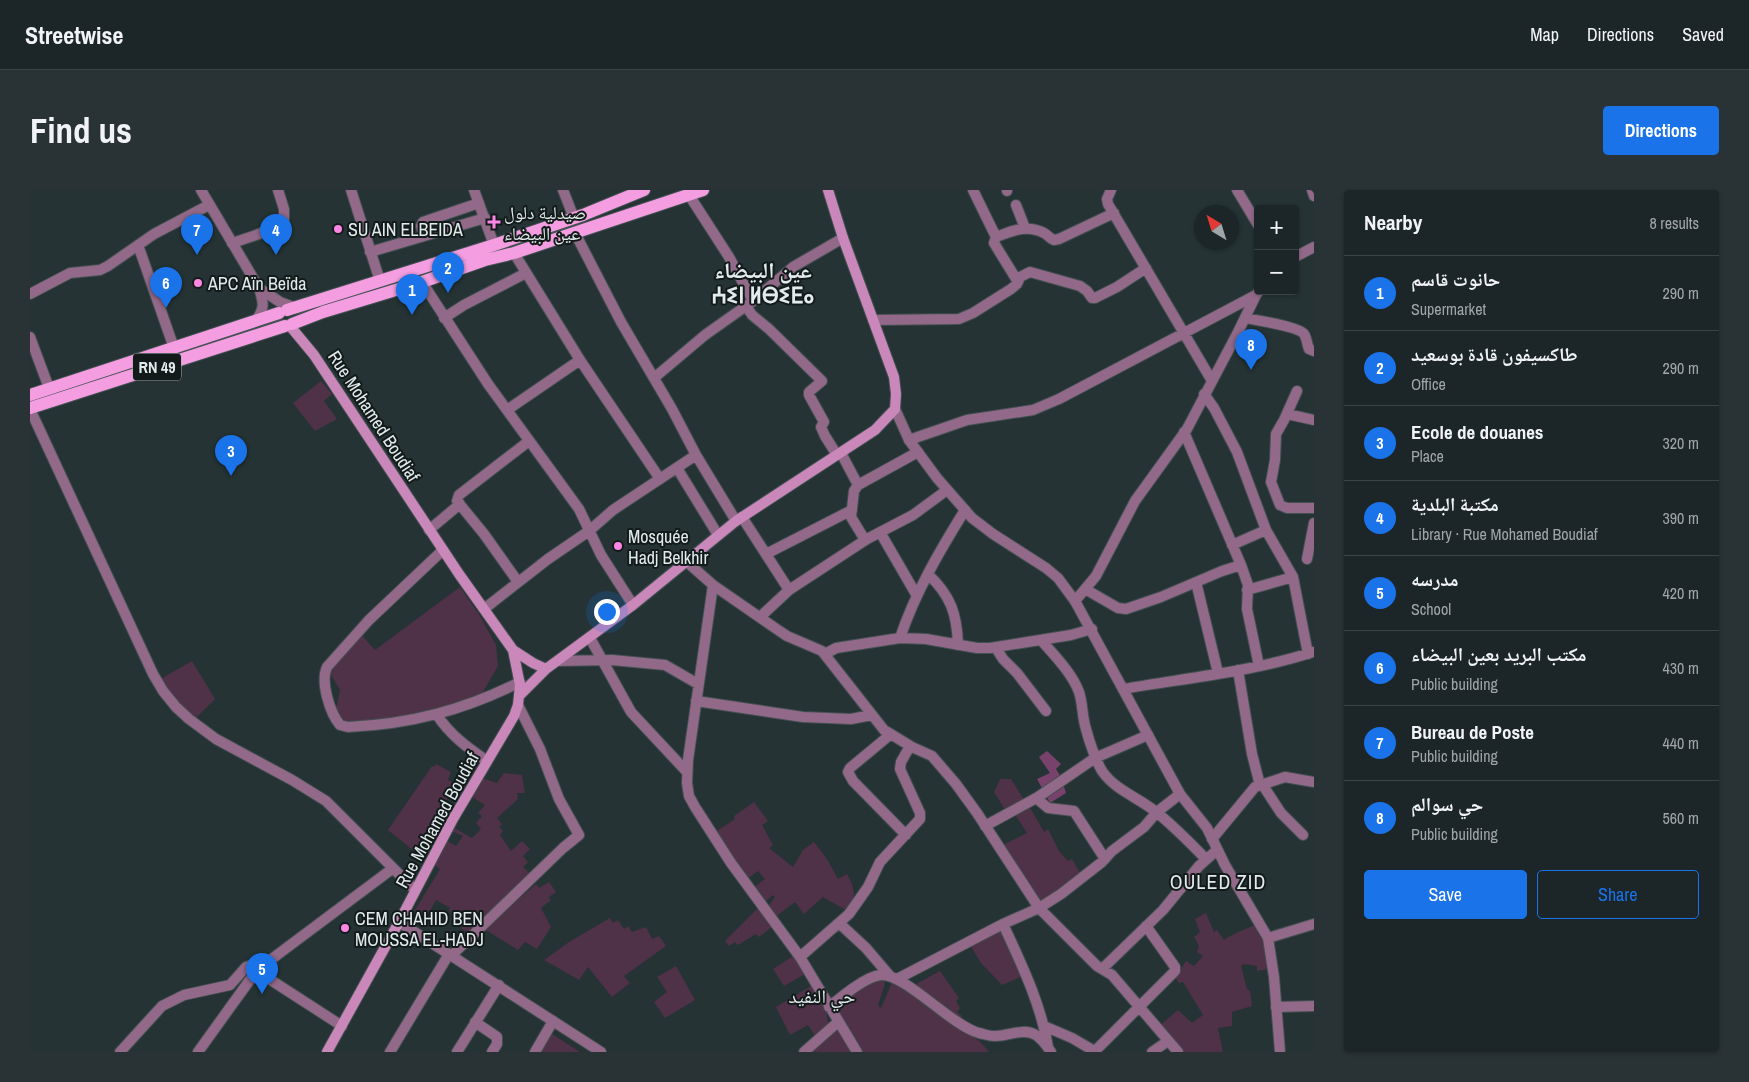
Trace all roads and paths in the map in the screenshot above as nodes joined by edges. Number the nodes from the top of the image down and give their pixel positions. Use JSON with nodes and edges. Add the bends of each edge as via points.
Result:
{"nodes":[{"id":1,"x":201,"y":190,"type":"edge"},
{"id":2,"x":278,"y":190,"type":"edge"},
{"id":3,"x":351,"y":190,"type":"edge"},
{"id":4,"x":474,"y":190,"type":"edge"},
{"id":5,"x":563,"y":190,"type":"edge"},
{"id":6,"x":644,"y":190,"type":"edge"},
{"id":7,"x":703,"y":190,"type":"edge"},
{"id":8,"x":828,"y":190,"type":"edge"},
{"id":9,"x":973,"y":190,"type":"edge"},
{"id":10,"x":1110,"y":190,"type":"edge"},
{"id":11,"x":1237,"y":190,"type":"edge"},
{"id":12,"x":1312,"y":190,"type":"edge"},
{"id":13,"x":688,"y":195,"type":"junction"},
{"id":14,"x":1314,"y":196,"type":"edge"},
{"id":15,"x":479,"y":203,"type":"junction"},
{"id":16,"x":209,"y":205,"type":"junction"},
{"id":17,"x":1016,"y":205,"type":"dead end"},
{"id":18,"x":1114,"y":213,"type":"junction"},
{"id":19,"x":485,"y":218,"type":"junction"},
{"id":20,"x":574,"y":218,"type":"junction"},
{"id":21,"x":1254,"y":218,"type":"edge"},
{"id":22,"x":1025,"y":228,"type":"junction"},
{"id":23,"x":575,"y":233,"type":"junction"},
{"id":24,"x":424,"y":236,"type":"junction"},
{"id":25,"x":843,"y":238,"type":"junction"},
{"id":26,"x":996,"y":238,"type":"junction"},
{"id":27,"x":232,"y":243,"type":"junction"},
{"id":28,"x":138,"y":245,"type":"junction"},
{"id":29,"x":494,"y":245,"type":"junction"},
{"id":30,"x":1314,"y":247,"type":"edge"},
{"id":31,"x":370,"y":252,"type":"junction"},
{"id":32,"x":514,"y":253,"type":"junction"},
{"id":33,"x":1299,"y":255,"type":"edge"},
{"id":34,"x":1146,"y":268,"type":"junction"},
{"id":35,"x":526,"y":273,"type":"junction"},
{"id":36,"x":380,"y":281,"type":"junction"},
{"id":37,"x":422,"y":282,"type":"junction"},
{"id":38,"x":1018,"y":282,"type":"junction"},
{"id":39,"x":259,"y":288,"type":"junction"},
{"id":40,"x":30,"y":294,"type":"edge"},
{"id":41,"x":1254,"y":295,"type":"edge"},
{"id":42,"x":1256,"y":295,"type":"edge"},
{"id":43,"x":749,"y":303,"type":"junction"},
{"id":44,"x":287,"y":310,"type":"junction"},
{"id":45,"x":444,"y":318,"type":"junction"},
{"id":46,"x":1245,"y":318,"type":"junction"},
{"id":47,"x":873,"y":320,"type":"junction"},
{"id":48,"x":255,"y":322,"type":"junction"},
{"id":49,"x":289,"y":326,"type":"junction"},
{"id":50,"x":1184,"y":332,"type":"junction"},
{"id":51,"x":30,"y":337,"type":"edge"},
{"id":52,"x":174,"y":348,"type":"junction"},
{"id":53,"x":1314,"y":350,"type":"edge"},
{"id":54,"x":580,"y":360,"type":"junction"},
{"id":55,"x":654,"y":378,"type":"junction"},
{"id":56,"x":1212,"y":380,"type":"junction"},
{"id":57,"x":49,"y":388,"type":"junction"},
{"id":58,"x":1297,"y":391,"type":"dead end"},
{"id":59,"x":31,"y":393,"type":"edge"},
{"id":60,"x":1204,"y":394,"type":"junction"},
{"id":61,"x":30,"y":408,"type":"edge"},
{"id":62,"x":895,"y":409,"type":"junction"},
{"id":63,"x":507,"y":410,"type":"junction"},
{"id":64,"x":1287,"y":414,"type":"junction"},
{"id":65,"x":1314,"y":420,"type":"edge"},
{"id":66,"x":1184,"y":432,"type":"junction"},
{"id":67,"x":910,"y":440,"type":"junction"},
{"id":68,"x":529,"y":441,"type":"junction"},
{"id":69,"x":918,"y":452,"type":"junction"},
{"id":70,"x":839,"y":454,"type":"junction"},
{"id":71,"x":696,"y":455,"type":"junction"},
{"id":72,"x":677,"y":468,"type":"junction"},
{"id":73,"x":660,"y":479,"type":"junction"},
{"id":74,"x":858,"y":485,"type":"junction"},
{"id":75,"x":947,"y":490,"type":"junction"},
{"id":76,"x":460,"y":504,"type":"junction"},
{"id":77,"x":1314,"y":508,"type":"edge"},
{"id":78,"x":852,"y":510,"type":"junction"},
{"id":79,"x":965,"y":510,"type":"junction"},
{"id":80,"x":739,"y":519,"type":"junction"},
{"id":81,"x":1314,"y":523,"type":"edge"},
{"id":82,"x":429,"y":530,"type":"junction"},
{"id":83,"x":1266,"y":530,"type":"junction"},
{"id":84,"x":588,"y":531,"type":"junction"},
{"id":85,"x":880,"y":532,"type":"junction"},
{"id":86,"x":718,"y":535,"type":"junction"},
{"id":87,"x":865,"y":540,"type":"junction"},
{"id":88,"x":1232,"y":545,"type":"junction"},
{"id":89,"x":443,"y":550,"type":"junction"},
{"id":90,"x":766,"y":554,"type":"junction"},
{"id":91,"x":1307,"y":559,"type":"dead end"},
{"id":92,"x":687,"y":562,"type":"junction"},
{"id":93,"x":1241,"y":565,"type":"junction"},
{"id":94,"x":928,"y":574,"type":"junction"},
{"id":95,"x":1293,"y":577,"type":"junction"},
{"id":96,"x":518,"y":582,"type":"junction"},
{"id":97,"x":1196,"y":582,"type":"junction"},
{"id":98,"x":713,"y":585,"type":"junction"},
{"id":99,"x":1085,"y":589,"type":"junction"},
{"id":100,"x":789,"y":590,"type":"junction"},
{"id":101,"x":1247,"y":590,"type":"junction"},
{"id":102,"x":917,"y":596,"type":"junction"},
{"id":103,"x":1075,"y":601,"type":"junction"},
{"id":104,"x":633,"y":605,"type":"junction"},
{"id":105,"x":484,"y":610,"type":"junction"},
{"id":106,"x":760,"y":617,"type":"junction"},
{"id":107,"x":1092,"y":629,"type":"junction"},
{"id":108,"x":590,"y":638,"type":"junction"},
{"id":109,"x":900,"y":638,"type":"junction"},
{"id":110,"x":1041,"y":640,"type":"junction"},
{"id":111,"x":958,"y":645,"type":"junction"},
{"id":112,"x":996,"y":648,"type":"junction"},
{"id":113,"x":513,"y":650,"type":"junction"},
{"id":114,"x":1311,"y":653,"type":"edge"},
{"id":115,"x":825,"y":654,"type":"junction"},
{"id":116,"x":602,"y":660,"type":"junction"},
{"id":117,"x":558,"y":661,"type":"junction"},
{"id":118,"x":1259,"y":666,"type":"junction"},
{"id":119,"x":546,"y":670,"type":"junction"},
{"id":120,"x":1238,"y":670,"type":"junction"},
{"id":121,"x":1218,"y":674,"type":"junction"},
{"id":122,"x":520,"y":682,"type":"junction"},
{"id":123,"x":698,"y":684,"type":"junction"},
{"id":124,"x":1123,"y":689,"type":"junction"},
{"id":125,"x":519,"y":700,"type":"junction"},
{"id":126,"x":696,"y":701,"type":"junction"},
{"id":127,"x":1046,"y":711,"type":"dead end"},
{"id":128,"x":437,"y":715,"type":"junction"},
{"id":129,"x":872,"y":716,"type":"junction"},
{"id":130,"x":891,"y":734,"type":"junction"},
{"id":131,"x":1148,"y":735,"type":"junction"},
{"id":132,"x":910,"y":746,"type":"junction"},
{"id":133,"x":1095,"y":758,"type":"junction"},
{"id":134,"x":487,"y":761,"type":"junction"},
{"id":135,"x":687,"y":772,"type":"junction"},
{"id":136,"x":1314,"y":782,"type":"edge"},
{"id":137,"x":1261,"y":784,"type":"junction"},
{"id":138,"x":1180,"y":794,"type":"junction"},
{"id":139,"x":1036,"y":798,"type":"junction"},
{"id":140,"x":1157,"y":812,"type":"junction"},
{"id":141,"x":985,"y":826,"type":"junction"},
{"id":142,"x":906,"y":835,"type":"junction"},
{"id":143,"x":1303,"y":835,"type":"dead end"},
{"id":144,"x":1212,"y":839,"type":"junction"},
{"id":145,"x":1217,"y":850,"type":"junction"},
{"id":146,"x":1105,"y":859,"type":"junction"},
{"id":147,"x":1206,"y":859,"type":"junction"},
{"id":148,"x":392,"y":869,"type":"junction"},
{"id":149,"x":415,"y":890,"type":"junction"},
{"id":150,"x":1039,"y":908,"type":"junction"},
{"id":151,"x":399,"y":922,"type":"junction"},
{"id":152,"x":839,"y":923,"type":"junction"},
{"id":153,"x":1003,"y":924,"type":"junction"},
{"id":154,"x":1314,"y":924,"type":"edge"},
{"id":155,"x":1146,"y":926,"type":"junction"},
{"id":156,"x":1268,"y":938,"type":"junction"},
{"id":157,"x":451,"y":954,"type":"junction"},
{"id":158,"x":800,"y":957,"type":"junction"},
{"id":159,"x":1102,"y":969,"type":"junction"},
{"id":160,"x":257,"y":970,"type":"junction"},
{"id":161,"x":893,"y":977,"type":"junction"},
{"id":162,"x":498,"y":985,"type":"junction"},
{"id":163,"x":1314,"y":1006,"type":"edge"},
{"id":164,"x":829,"y":1007,"type":"junction"},
{"id":165,"x":1139,"y":1007,"type":"junction"},
{"id":166,"x":1276,"y":1007,"type":"junction"},
{"id":167,"x":553,"y":1021,"type":"junction"},
{"id":168,"x":475,"y":1022,"type":"junction"},
{"id":169,"x":838,"y":1022,"type":"junction"},
{"id":170,"x":342,"y":1026,"type":"junction"},
{"id":171,"x":1044,"y":1026,"type":"junction"},
{"id":172,"x":1168,"y":1041,"type":"junction"},
{"id":173,"x":1050,"y":1050,"type":"edge"},
{"id":174,"x":125,"y":1051,"type":"edge"},
{"id":175,"x":329,"y":1051,"type":"edge"},
{"id":176,"x":198,"y":1052,"type":"edge"},
{"id":177,"x":390,"y":1052,"type":"edge"},
{"id":178,"x":457,"y":1052,"type":"edge"},
{"id":179,"x":492,"y":1052,"type":"edge"},
{"id":180,"x":535,"y":1052,"type":"edge"},
{"id":181,"x":601,"y":1052,"type":"edge"},
{"id":182,"x":804,"y":1052,"type":"edge"},
{"id":183,"x":856,"y":1052,"type":"edge"},
{"id":184,"x":1096,"y":1052,"type":"edge"},
{"id":185,"x":1152,"y":1052,"type":"edge"},
{"id":186,"x":1178,"y":1052,"type":"edge"},
{"id":187,"x":1280,"y":1052,"type":"edge"}],
"edges":[{"from":1,"to":16,"type":"street"},
{"from":2,"to":27,"type":"street","via":[[284,220],[273,228]]},
{"from":3,"to":31,"type":"street"},
{"from":4,"to":15,"type":"street"},
{"from":5,"to":20,"type":"street"},
{"from":6,"to":20,"type":"main road","number":"RN 49"},
{"from":7,"to":13,"type":"main road","number":"RN 49"},
{"from":8,"to":25,"type":"main road"},
{"from":9,"to":26,"type":"street"},
{"from":10,"to":18,"type":"street","via":[[1107,199]]},
{"from":11,"to":21,"type":"street"},
{"from":12,"to":14,"type":"street"},
{"from":13,"to":23,"type":"main road","number":"RN 49"},
{"from":13,"to":43,"type":"street","via":[[729,257]]},
{"from":15,"to":19,"type":"street"},
{"from":15,"to":24,"type":"street","via":[[423,222]]},
{"from":16,"to":27,"type":"street"},
{"from":16,"to":28,"type":"street"},
{"from":17,"to":22,"type":"street"},
{"from":18,"to":22,"type":"street","via":[[1054,240],[1044,233]]},
{"from":18,"to":34,"type":"street"},
{"from":19,"to":24,"type":"street"},
{"from":19,"to":29,"type":"street"},
{"from":20,"to":29,"type":"main road","number":"RN 49"},
{"from":22,"to":26,"type":"street"},
{"from":23,"to":32,"type":"main road","number":"RN 49"},
{"from":23,"to":55,"type":"street"},
{"from":24,"to":31,"type":"street"},
{"from":25,"to":43,"type":"street","via":[[803,260]]},
{"from":25,"to":47,"type":"main road"},
{"from":26,"to":38,"type":"street","via":[[994,243]]},
{"from":27,"to":39,"type":"street"},
{"from":28,"to":40,"type":"street","via":[[100,270],[70,273]]},
{"from":28,"to":52,"type":"street"},
{"from":29,"to":36,"type":"main road","number":"RN 49"},
{"from":30,"to":33,"type":"street"},
{"from":31,"to":36,"type":"street"},
{"from":32,"to":35,"type":"street"},
{"from":32,"to":37,"type":"main road","number":"RN 49"},
{"from":34,"to":38,"type":"street","via":[[1095,298],[1080,286],[1030,272],[1020,277]]},
{"from":34,"to":50,"type":"street"},
{"from":35,"to":45,"type":"street"},
{"from":35,"to":54,"type":"street"},
{"from":36,"to":44,"type":"main road","number":"RN 49"},
{"from":37,"to":45,"type":"street"},
{"from":37,"to":49,"type":"main road","number":"RN 49","via":[[323,312]]},
{"from":38,"to":47,"type":"street","via":[[959,319]]},
{"from":39,"to":44,"type":"street"},
{"from":39,"to":48,"type":"street","via":[[263,306]]},
{"from":41,"to":50,"type":"street"},
{"from":42,"to":46,"type":"street"},
{"from":43,"to":55,"type":"street"},
{"from":43,"to":70,"type":"street","via":[[752,315],[822,381],[809,395],[824,422],[825,436]]},
{"from":44,"to":48,"type":"main road","number":"RN 49"},
{"from":44,"to":49,"type":"main road","via":[[278,321]]},
{"from":45,"to":63,"type":"street"},
{"from":46,"to":53,"type":"street","via":[[1301,331],[1306,336],[1309,349]]},
{"from":46,"to":56,"type":"street"},
{"from":47,"to":62,"type":"main road","via":[[894,377]]},
{"from":48,"to":52,"type":"main road","number":"RN 49"},
{"from":49,"to":61,"type":"main road","number":"RN 49"},
{"from":49,"to":82,"type":"main road","name":"Rue Mohamed Boudiaf","via":[[314,355]]},
{"from":50,"to":56,"type":"street"},
{"from":50,"to":67,"type":"street","via":[[1032,410],[967,420]]},
{"from":51,"to":57,"type":"street"},
{"from":52,"to":57,"type":"main road","number":"RN 49"},
{"from":54,"to":63,"type":"street"},
{"from":54,"to":73,"type":"street"},
{"from":55,"to":71,"type":"street"},
{"from":56,"to":60,"type":"street"},
{"from":57,"to":59,"type":"main road","number":"RN 49"},
{"from":58,"to":64,"type":"street"},
{"from":60,"to":66,"type":"street"},
{"from":60,"to":83,"type":"street","via":[[1237,452]]},
{"from":61,"to":148,"type":"street","via":[[154,674],[168,696],[189,719],[216,739],[326,802]]},
{"from":62,"to":67,"type":"street"},
{"from":62,"to":70,"type":"main road","via":[[875,430]]},
{"from":63,"to":68,"type":"street"},
{"from":64,"to":65,"type":"street"},
{"from":64,"to":77,"type":"street","via":[[1276,434],[1272,487],[1283,507]]},
{"from":66,"to":88,"type":"street"},
{"from":66,"to":99,"type":"street","via":[[1135,501],[1096,576]]},
{"from":67,"to":69,"type":"street"},
{"from":68,"to":76,"type":"street","via":[[459,495]]},
{"from":68,"to":84,"type":"street","via":[[579,509]]},
{"from":69,"to":74,"type":"street"},
{"from":69,"to":75,"type":"street"},
{"from":70,"to":74,"type":"street"},
{"from":70,"to":80,"type":"main road"},
{"from":71,"to":72,"type":"street"},
{"from":71,"to":80,"type":"street"},
{"from":72,"to":73,"type":"street"},
{"from":72,"to":86,"type":"street"},
{"from":73,"to":84,"type":"street"},
{"from":74,"to":78,"type":"street"},
{"from":75,"to":79,"type":"street"},
{"from":75,"to":85,"type":"street","via":[[913,515]]},
{"from":76,"to":82,"type":"street"},
{"from":76,"to":96,"type":"street"},
{"from":78,"to":87,"type":"street","via":[[852,517]]},
{"from":78,"to":90,"type":"street"},
{"from":79,"to":94,"type":"street"},
{"from":79,"to":103,"type":"street","via":[[993,534],[1058,578]]},
{"from":80,"to":86,"type":"main road"},
{"from":80,"to":90,"type":"street"},
{"from":81,"to":91,"type":"street"},
{"from":82,"to":89,"type":"main road","name":"Rue Mohamed Boudiaf"},
{"from":83,"to":88,"type":"street"},
{"from":83,"to":95,"type":"street"},
{"from":84,"to":96,"type":"street"},
{"from":84,"to":104,"type":"street"},
{"from":85,"to":87,"type":"street"},
{"from":85,"to":102,"type":"street"},
{"from":86,"to":92,"type":"main road"},
{"from":87,"to":100,"type":"street"},
{"from":88,"to":93,"type":"street"},
{"from":89,"to":105,"type":"main road","name":"Rue Mohamed Boudiaf"},
{"from":89,"to":128,"type":"street","via":[[353,636],[327,667],[325,674],[326,694],[342,726],[366,726]]},
{"from":90,"to":100,"type":"street"},
{"from":92,"to":98,"type":"street"},
{"from":92,"to":104,"type":"main road"},
{"from":93,"to":97,"type":"street"},
{"from":93,"to":101,"type":"street"},
{"from":94,"to":102,"type":"street"},
{"from":94,"to":111,"type":"street","via":[[949,601],[957,622]]},
{"from":95,"to":101,"type":"street"},
{"from":95,"to":114,"type":"street"},
{"from":96,"to":105,"type":"street"},
{"from":97,"to":99,"type":"street","via":[[1126,609],[1118,608]]},
{"from":97,"to":121,"type":"street"},
{"from":98,"to":106,"type":"street"},
{"from":98,"to":123,"type":"street"},
{"from":99,"to":103,"type":"street"},
{"from":100,"to":106,"type":"street"},
{"from":101,"to":118,"type":"street","via":[[1247,609]]},
{"from":102,"to":109,"type":"street"},
{"from":103,"to":107,"type":"street"},
{"from":104,"to":108,"type":"main road"},
{"from":105,"to":113,"type":"main road","name":"Rue Mohamed Boudiaf"},
{"from":106,"to":115,"type":"street","via":[[787,636]]},
{"from":107,"to":110,"type":"street"},
{"from":107,"to":124,"type":"street"},
{"from":108,"to":116,"type":"street"},
{"from":108,"to":117,"type":"main road"},
{"from":109,"to":111,"type":"street","via":[[926,638]]},
{"from":109,"to":115,"type":"street","via":[[836,648]]},
{"from":110,"to":112,"type":"street"},
{"from":110,"to":133,"type":"street","via":[[1077,686]]},
{"from":111,"to":112,"type":"street"},
{"from":112,"to":127,"type":"street"},
{"from":113,"to":119,"type":"main road","name":"Rue Mohamed Boudiaf"},
{"from":113,"to":122,"type":"main road","name":"Rue Mohamed Boudiaf"},
{"from":114,"to":118,"type":"street"},
{"from":115,"to":129,"type":"street"},
{"from":116,"to":117,"type":"street"},
{"from":116,"to":123,"type":"street","via":[[665,665]]},
{"from":116,"to":135,"type":"street","via":[[631,712]]},
{"from":117,"to":119,"type":"main road"},
{"from":118,"to":120,"type":"street"},
{"from":119,"to":125,"type":"main road"},
{"from":120,"to":121,"type":"street"},
{"from":120,"to":137,"type":"street","via":[[1252,754]]},
{"from":121,"to":124,"type":"street"},
{"from":122,"to":125,"type":"main road","name":"Rue Mohamed Boudiaf"},
{"from":122,"to":128,"type":"street"},
{"from":123,"to":126,"type":"street"},
{"from":124,"to":131,"type":"street"},
{"from":125,"to":134,"type":"main road","name":"Rue Mohamed Boudiaf","via":[[514,716]]},
{"from":125,"to":157,"type":"street","via":[[559,799],[579,835]]},
{"from":126,"to":129,"type":"street","via":[[836,719]]},
{"from":126,"to":135,"type":"street"},
{"from":128,"to":134,"type":"street","via":[[457,738]]},
{"from":129,"to":130,"type":"street"},
{"from":130,"to":132,"type":"street"},
{"from":130,"to":142,"type":"street","via":[[848,772]]},
{"from":131,"to":133,"type":"street"},
{"from":131,"to":138,"type":"street"},
{"from":132,"to":141,"type":"street","via":[[932,756]]},
{"from":132,"to":142,"type":"street","via":[[900,769],[920,816]]},
{"from":133,"to":139,"type":"street"},
{"from":133,"to":140,"type":"street","via":[[1110,782]]},
{"from":134,"to":149,"type":"main road","name":"Rue Mohamed Boudiaf"},
{"from":135,"to":158,"type":"street","via":[[689,796],[695,807],[736,871]]},
{"from":136,"to":137,"type":"street","via":[[1285,777]]},
{"from":137,"to":143,"type":"street","via":[[1281,814]]},
{"from":137,"to":144,"type":"street","via":[[1248,794]]},
{"from":138,"to":140,"type":"street"},
{"from":138,"to":144,"type":"street"},
{"from":139,"to":141,"type":"street"},
{"from":139,"to":146,"type":"street","via":[[1048,808],[1074,810]]},
{"from":140,"to":146,"type":"street"},
{"from":140,"to":147,"type":"street"},
{"from":141,"to":150,"type":"street"},
{"from":142,"to":152,"type":"street","via":[[880,862],[859,902]]},
{"from":144,"to":145,"type":"street"},
{"from":145,"to":147,"type":"street"},
{"from":145,"to":156,"type":"street"},
{"from":146,"to":150,"type":"street"},
{"from":147,"to":155,"type":"street","via":[[1170,903]]},
{"from":148,"to":149,"type":"street"},
{"from":148,"to":160,"type":"street"},
{"from":149,"to":151,"type":"main road","name":"Rue Mohamed Boudiaf"},
{"from":150,"to":153,"type":"street"},
{"from":150,"to":159,"type":"street"},
{"from":151,"to":157,"type":"street"},
{"from":151,"to":170,"type":"main road","name":"Rue Mohamed Boudiaf"},
{"from":152,"to":158,"type":"street"},
{"from":152,"to":161,"type":"street"},
{"from":153,"to":161,"type":"street"},
{"from":153,"to":171,"type":"street"},
{"from":154,"to":156,"type":"street"},
{"from":155,"to":159,"type":"street"},
{"from":155,"to":165,"type":"street","via":[[1176,969]]},
{"from":156,"to":166,"type":"street"},
{"from":157,"to":162,"type":"street"},
{"from":157,"to":177,"type":"street"},
{"from":158,"to":164,"type":"street"},
{"from":159,"to":165,"type":"street","via":[[1112,975]]},
{"from":160,"to":170,"type":"street"},
{"from":160,"to":174,"type":"street","via":[[246,967],[230,985],[173,999],[151,1017]]},
{"from":160,"to":176,"type":"street"},
{"from":161,"to":164,"type":"street","via":[[875,976]]},
{"from":161,"to":173,"type":"street","via":[[976,1032],[995,1036],[1029,1033],[1040,1038]]},
{"from":162,"to":167,"type":"street"},
{"from":162,"to":168,"type":"street"},
{"from":163,"to":166,"type":"street"},
{"from":164,"to":169,"type":"street"},
{"from":165,"to":172,"type":"street"},
{"from":165,"to":184,"type":"street"},
{"from":166,"to":187,"type":"street"},
{"from":167,"to":180,"type":"street"},
{"from":167,"to":181,"type":"street"},
{"from":168,"to":178,"type":"street"},
{"from":168,"to":179,"type":"street","via":[[497,1037]]},
{"from":169,"to":182,"type":"street"},
{"from":169,"to":183,"type":"street"},
{"from":170,"to":175,"type":"main road","name":"Rue Mohamed Boudiaf"},
{"from":171,"to":173,"type":"street"},
{"from":171,"to":184,"type":"street"},
{"from":172,"to":185,"type":"street"},
{"from":172,"to":186,"type":"street"}]}
